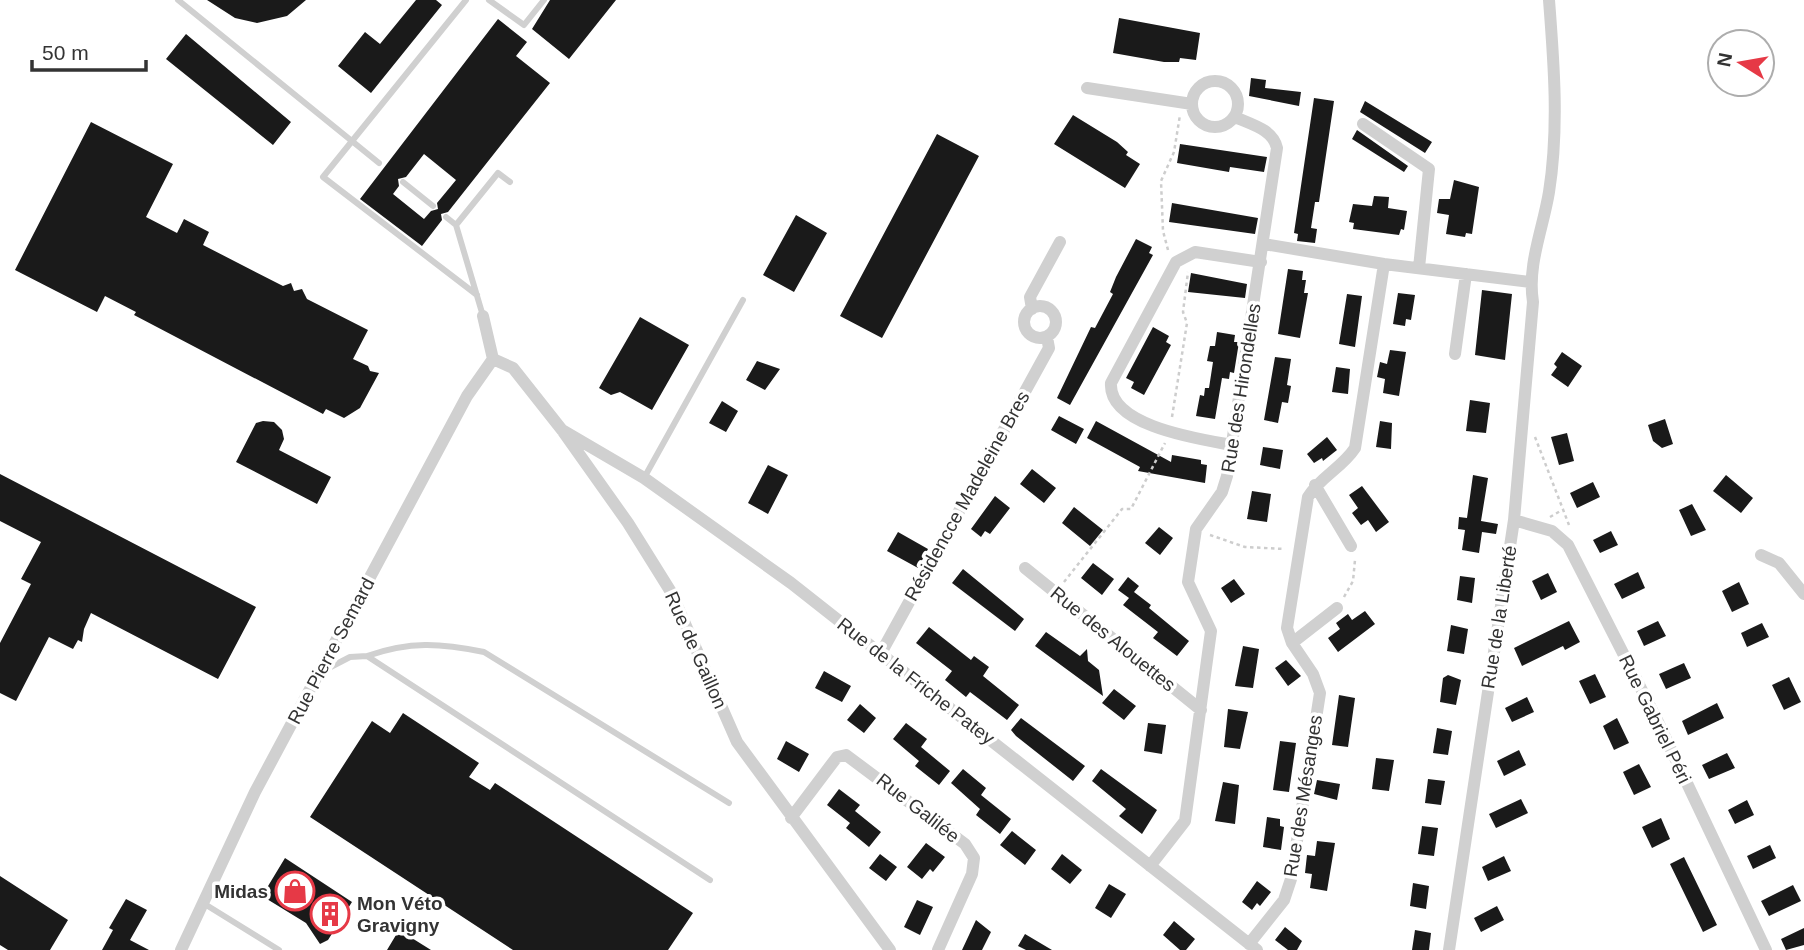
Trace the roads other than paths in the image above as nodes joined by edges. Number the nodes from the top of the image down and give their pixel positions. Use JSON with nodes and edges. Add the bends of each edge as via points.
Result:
{"nodes":[{"id":1,"x":178,"y":0,"type":"edge"},
{"id":2,"x":466,"y":0,"type":"edge"},
{"id":3,"x":489,"y":0,"type":"edge"},
{"id":4,"x":544,"y":0,"type":"edge"},
{"id":5,"x":1549,"y":0,"type":"edge"},
{"id":6,"x":1087,"y":88,"type":"dead end"},
{"id":7,"x":1188,"y":103,"type":"junction"},
{"id":8,"x":1235,"y":117,"type":"junction"},
{"id":9,"x":1363,"y":124,"type":"dead end"},
{"id":10,"x":352,"y":140,"type":"junction"},
{"id":11,"x":379,"y":163,"type":"dead end"},
{"id":12,"x":403,"y":182,"type":"dead end"},
{"id":13,"x":510,"y":182,"type":"dead end"},
{"id":14,"x":433,"y":206,"type":"dead end"},
{"id":15,"x":446,"y":217,"type":"dead end"},
{"id":16,"x":456,"y":225,"type":"junction"},
{"id":17,"x":1060,"y":242,"type":"dead end"},
{"id":18,"x":1264,"y":244,"type":"junction"},
{"id":19,"x":1261,"y":262,"type":"junction"},
{"id":20,"x":1384,"y":264,"type":"junction"},
{"id":21,"x":1419,"y":268,"type":"junction"},
{"id":22,"x":1466,"y":274,"type":"junction"},
{"id":23,"x":1530,"y":282,"type":"junction"},
{"id":24,"x":477,"y":295,"type":"junction"},
{"id":25,"x":743,"y":300,"type":"dead end"},
{"id":26,"x":1032,"y":309,"type":"junction"},
{"id":27,"x":483,"y":316,"type":"joint"},
{"id":28,"x":1047,"y":337,"type":"junction"},
{"id":29,"x":1455,"y":354,"type":"dead end"},
{"id":30,"x":493,"y":359,"type":"junction"},
{"id":31,"x":562,"y":430,"type":"junction"},
{"id":32,"x":1232,"y":445,"type":"junction"},
{"id":33,"x":645,"y":478,"type":"junction"},
{"id":34,"x":1315,"y":485,"type":"junction"},
{"id":35,"x":1514,"y":520,"type":"junction"},
{"id":36,"x":1351,"y":546,"type":"road end"},
{"id":37,"x":1761,"y":555,"type":"dead end"},
{"id":38,"x":1025,"y":568,"type":"dead end"},
{"id":39,"x":1804,"y":594,"type":"edge"},
{"id":40,"x":1336,"y":608,"type":"road end"},
{"id":41,"x":1292,"y":643,"type":"junction"},
{"id":42,"x":881,"y":653,"type":"junction"},
{"id":43,"x":367,"y":656,"type":"junction"},
{"id":44,"x":320,"y":673,"type":"junction"},
{"id":45,"x":1201,"y":710,"type":"junction"},
{"id":46,"x":729,"y":803,"type":"dead end"},
{"id":47,"x":791,"y":818,"type":"junction"},
{"id":48,"x":1150,"y":866,"type":"junction"},
{"id":49,"x":710,"y":880,"type":"dead end"},
{"id":50,"x":202,"y":902,"type":"junction"},
{"id":51,"x":1253,"y":947,"type":"edge"},
{"id":52,"x":181,"y":950,"type":"edge"},
{"id":53,"x":279,"y":950,"type":"edge"},
{"id":54,"x":891,"y":950,"type":"edge"},
{"id":55,"x":938,"y":950,"type":"edge"},
{"id":56,"x":1449,"y":950,"type":"edge"},
{"id":57,"x":1766,"y":950,"type":"edge"}],
"edges":[{"from":1,"to":10,"type":"lane"},
{"from":2,"to":10,"type":"lane"},
{"from":3,"to":4,"type":"lane","via":[[524,25]]},
{"from":5,"to":23,"type":"street","name":"Rue de la Liberté","via":[[1556,113],[1549,191]]},
{"from":6,"to":7,"type":"street"},
{"from":7,"to":8,"type":"street","via":[[1196,118],[1211,127]]},
{"from":7,"to":8,"type":"street","via":[[1202,85],[1219,81],[1238,99]]},
{"from":8,"to":18,"type":"street","name":"Rue des Hirondelles","via":[[1275,139]]},
{"from":9,"to":21,"type":"street","via":[[1429,169]]},
{"from":10,"to":11,"type":"lane"},
{"from":10,"to":24,"type":"lane","via":[[323,177]]},
{"from":12,"to":14,"type":"lane"},
{"from":13,"to":16,"type":"lane","via":[[498,173]]},
{"from":15,"to":16,"type":"lane"},
{"from":16,"to":24,"type":"lane"},
{"from":17,"to":26,"type":"street","via":[[1030,297]]},
{"from":18,"to":19,"type":"street","name":"Rue des Hirondelles"},
{"from":18,"to":20,"type":"street"},
{"from":19,"to":32,"type":"street","name":"Rue des Hirondelles"},
{"from":19,"to":32,"type":"street","via":[[1195,252],[1176,262],[1111,383],[1110,396],[1116,406],[1168,433]]},
{"from":20,"to":21,"type":"street"},
{"from":20,"to":34,"type":"street","via":[[1355,448],[1347,461]]},
{"from":21,"to":22,"type":"street"},
{"from":22,"to":23,"type":"street"},
{"from":22,"to":29,"type":"street"},
{"from":23,"to":35,"type":"street","name":"Rue de la Liberté","via":[[1533,302]]},
{"from":24,"to":27,"type":"lane"},
{"from":25,"to":33,"type":"lane"},
{"from":26,"to":28,"type":"street","via":[[1025,318],[1026,330],[1034,337]]},
{"from":26,"to":28,"type":"street","name":"Résidencce Madeleine Bres","via":[[1044,307],[1053,313],[1055,327]]},
{"from":27,"to":30,"type":"street"},
{"from":28,"to":42,"type":"street","name":"Résidencce Madeleine Bres","via":[[1049,348]]},
{"from":30,"to":31,"type":"street","name":"Rue de Gaillon","via":[[513,369]]},
{"from":30,"to":44,"type":"street","name":"Rue Pierre Semard","via":[[467,396]]},
{"from":31,"to":33,"type":"street","name":"Rue de la Friche Patey"},
{"from":31,"to":47,"type":"street","name":"Rue de Gaillon","via":[[671,592],[737,742]]},
{"from":32,"to":45,"type":"street","name":"Rue des Hirondelles","via":[[1222,492],[1196,529],[1188,582],[1211,631]]},
{"from":33,"to":42,"type":"street","name":"Rue de la Friche Patey"},
{"from":34,"to":36,"type":"street"},
{"from":34,"to":41,"type":"street","via":[[1308,497],[1287,628]]},
{"from":35,"to":56,"type":"street","name":"Rue de la Liberté"},
{"from":35,"to":57,"type":"street","name":"Rue Gabriel Péri","via":[[1552,531],[1568,545]]},
{"from":37,"to":39,"type":"street","via":[[1779,563]]},
{"from":38,"to":45,"type":"street","name":"Rue des Alouettes"},
{"from":40,"to":41,"type":"street"},
{"from":41,"to":51,"type":"street","name":"Rue des Mésanges","via":[[1320,693],[1291,879],[1284,900]]},
{"from":42,"to":48,"type":"street","name":"Rue de la Friche Patey"},
{"from":43,"to":44,"type":"lane","via":[[351,657]]},
{"from":43,"to":46,"type":"lane","via":[[392,647],[438,643],[484,652]]},
{"from":43,"to":49,"type":"lane"},
{"from":44,"to":50,"type":"street","name":"Rue Pierre Semard"},
{"from":45,"to":48,"type":"street","name":"Rue des Hirondelles","via":[[1185,821]]},
{"from":47,"to":54,"type":"street","name":"Rue de Gaillon"},
{"from":47,"to":55,"type":"street","name":"Rue Galilée","via":[[837,757],[846,755],[965,844],[974,858],[972,874]]},
{"from":48,"to":51,"type":"street","name":"Rue de la Friche Patey"},
{"from":50,"to":52,"type":"street","name":"Rue Pierre Semard"},
{"from":50,"to":53,"type":"lane"}]}
